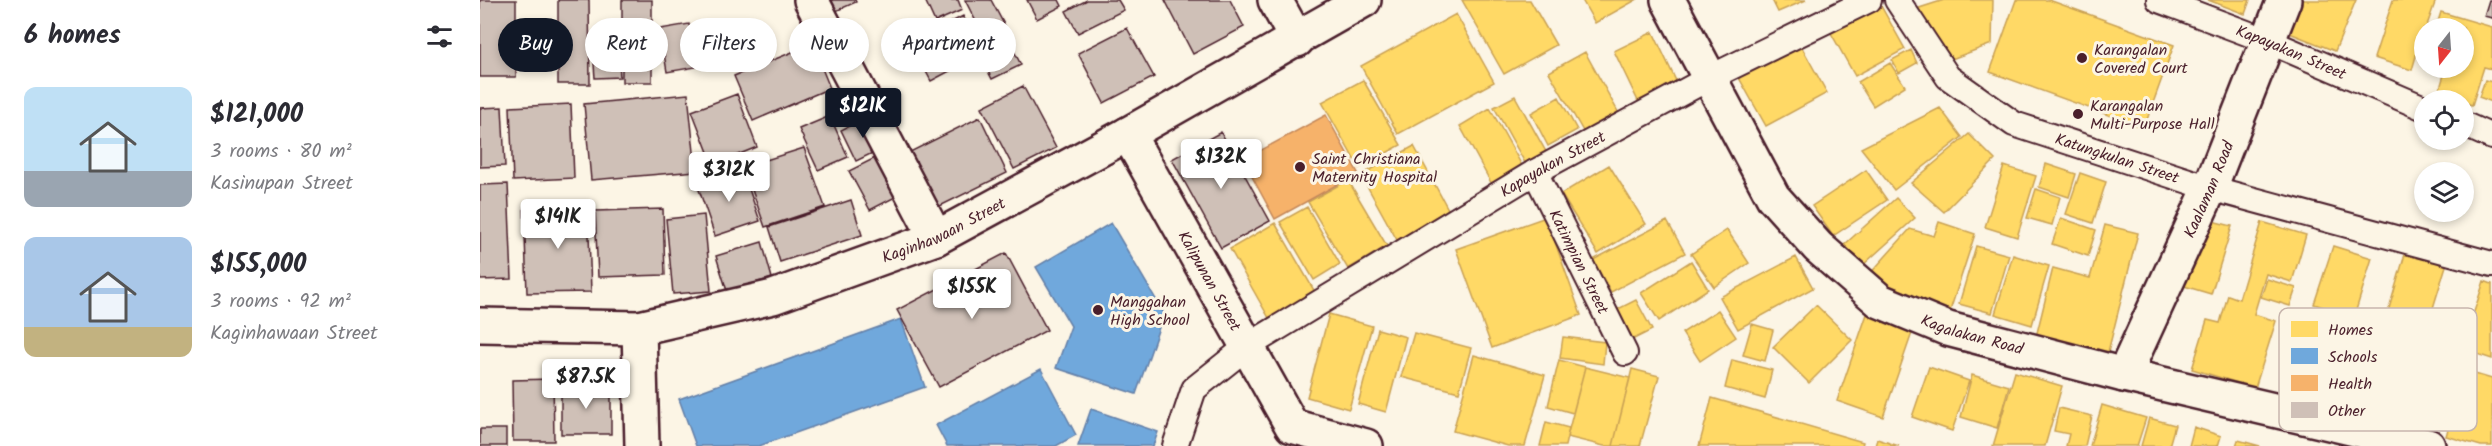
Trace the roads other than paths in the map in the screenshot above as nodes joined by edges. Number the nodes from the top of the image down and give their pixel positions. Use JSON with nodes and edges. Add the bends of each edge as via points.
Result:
{"nodes":[{"id":1,"x":812,"y":0,"type":"edge"},
{"id":2,"x":1275,"y":0,"type":"edge"},
{"id":3,"x":1364,"y":0,"type":"edge"},
{"id":4,"x":1668,"y":0,"type":"edge"},
{"id":5,"x":1869,"y":0,"type":"edge"},
{"id":6,"x":1897,"y":0,"type":"edge"},
{"id":7,"x":2159,"y":0,"type":"edge"},
{"id":8,"x":2284,"y":0,"type":"edge"},
{"id":9,"x":1297,"y":40,"type":"junction"},
{"id":10,"x":2268,"y":41,"type":"junction"},
{"id":11,"x":1711,"y":77,"type":"junction"},
{"id":12,"x":2414,"y":104,"type":"edge"},
{"id":13,"x":2474,"y":129,"type":"edge"},
{"id":14,"x":1128,"y":134,"type":"junction"},
{"id":15,"x":2492,"y":137,"type":"edge"},
{"id":16,"x":1535,"y":172,"type":"junction"},
{"id":17,"x":2210,"y":188,"type":"junction"},
{"id":18,"x":936,"y":238,"type":"junction"},
{"id":19,"x":2492,"y":264,"type":"edge"},
{"id":20,"x":480,"y":325,"type":"edge"},
{"id":21,"x":639,"y":328,"type":"junction"},
{"id":22,"x":1248,"y":346,"type":"junction"},
{"id":23,"x":1625,"y":353,"type":"dead end"},
{"id":24,"x":2124,"y":375,"type":"junction"},
{"id":25,"x":2279,"y":411,"type":"edge"},
{"id":26,"x":2364,"y":431,"type":"edge"},
{"id":27,"x":642,"y":446,"type":"edge"},
{"id":28,"x":1175,"y":446,"type":"edge"},
{"id":29,"x":1366,"y":446,"type":"edge"},
{"id":30,"x":2428,"y":446,"type":"edge"}],
"edges":[{"from":1,"to":18,"type":"street"},
{"from":2,"to":9,"type":"street"},
{"from":3,"to":9,"type":"street","name":"Kaginhawaan Street"},
{"from":4,"to":11,"type":"street","name":"Kagalakan Road"},
{"from":5,"to":11,"type":"lane","name":"Kapayakan Street"},
{"from":6,"to":17,"type":"lane","name":"Katungkulan Street","via":[[1948,77],[2014,124]]},
{"from":7,"to":10,"type":"lane","name":"Kapayakan Street"},
{"from":8,"to":10,"type":"street","name":"Kaalaman Road"},
{"from":9,"to":14,"type":"street","name":"Kaginhawaan Street"},
{"from":10,"to":12,"type":"lane","name":"Kapayakan Street"},
{"from":10,"to":17,"type":"street","name":"Kaalaman Road"},
{"from":11,"to":16,"type":"lane","name":"Kapayakan Street"},
{"from":11,"to":24,"type":"street","name":"Kagalakan Road","via":[[1773,197],[1818,247],[1880,300],[1948,329]]},
{"from":13,"to":15,"type":"lane"},
{"from":14,"to":18,"type":"street","name":"Kaginhawaan Street"},
{"from":14,"to":22,"type":"street","name":"Kalipunan Street"},
{"from":16,"to":22,"type":"lane","name":"Kapayakan Street"},
{"from":16,"to":23,"type":"lane","name":"Katimpian Street"},
{"from":17,"to":19,"type":"lane","name":"Katungkulan Street"},
{"from":17,"to":24,"type":"street","name":"Kaalaman Road"},
{"from":18,"to":21,"type":"street","name":"Kaginhawaan Street","via":[[773,297]]},
{"from":20,"to":21,"type":"street","name":"Kaginhawaan Street"},
{"from":21,"to":27,"type":"street"},
{"from":22,"to":28,"type":"lane","name":"Kapayakan Street","via":[[1194,389]]},
{"from":22,"to":29,"type":"street","name":"Kalipunan Street","via":[[1292,426]]},
{"from":24,"to":25,"type":"street","name":"Kagalakan Road"},
{"from":26,"to":30,"type":"street","name":"Kagalakan Road"}]}
